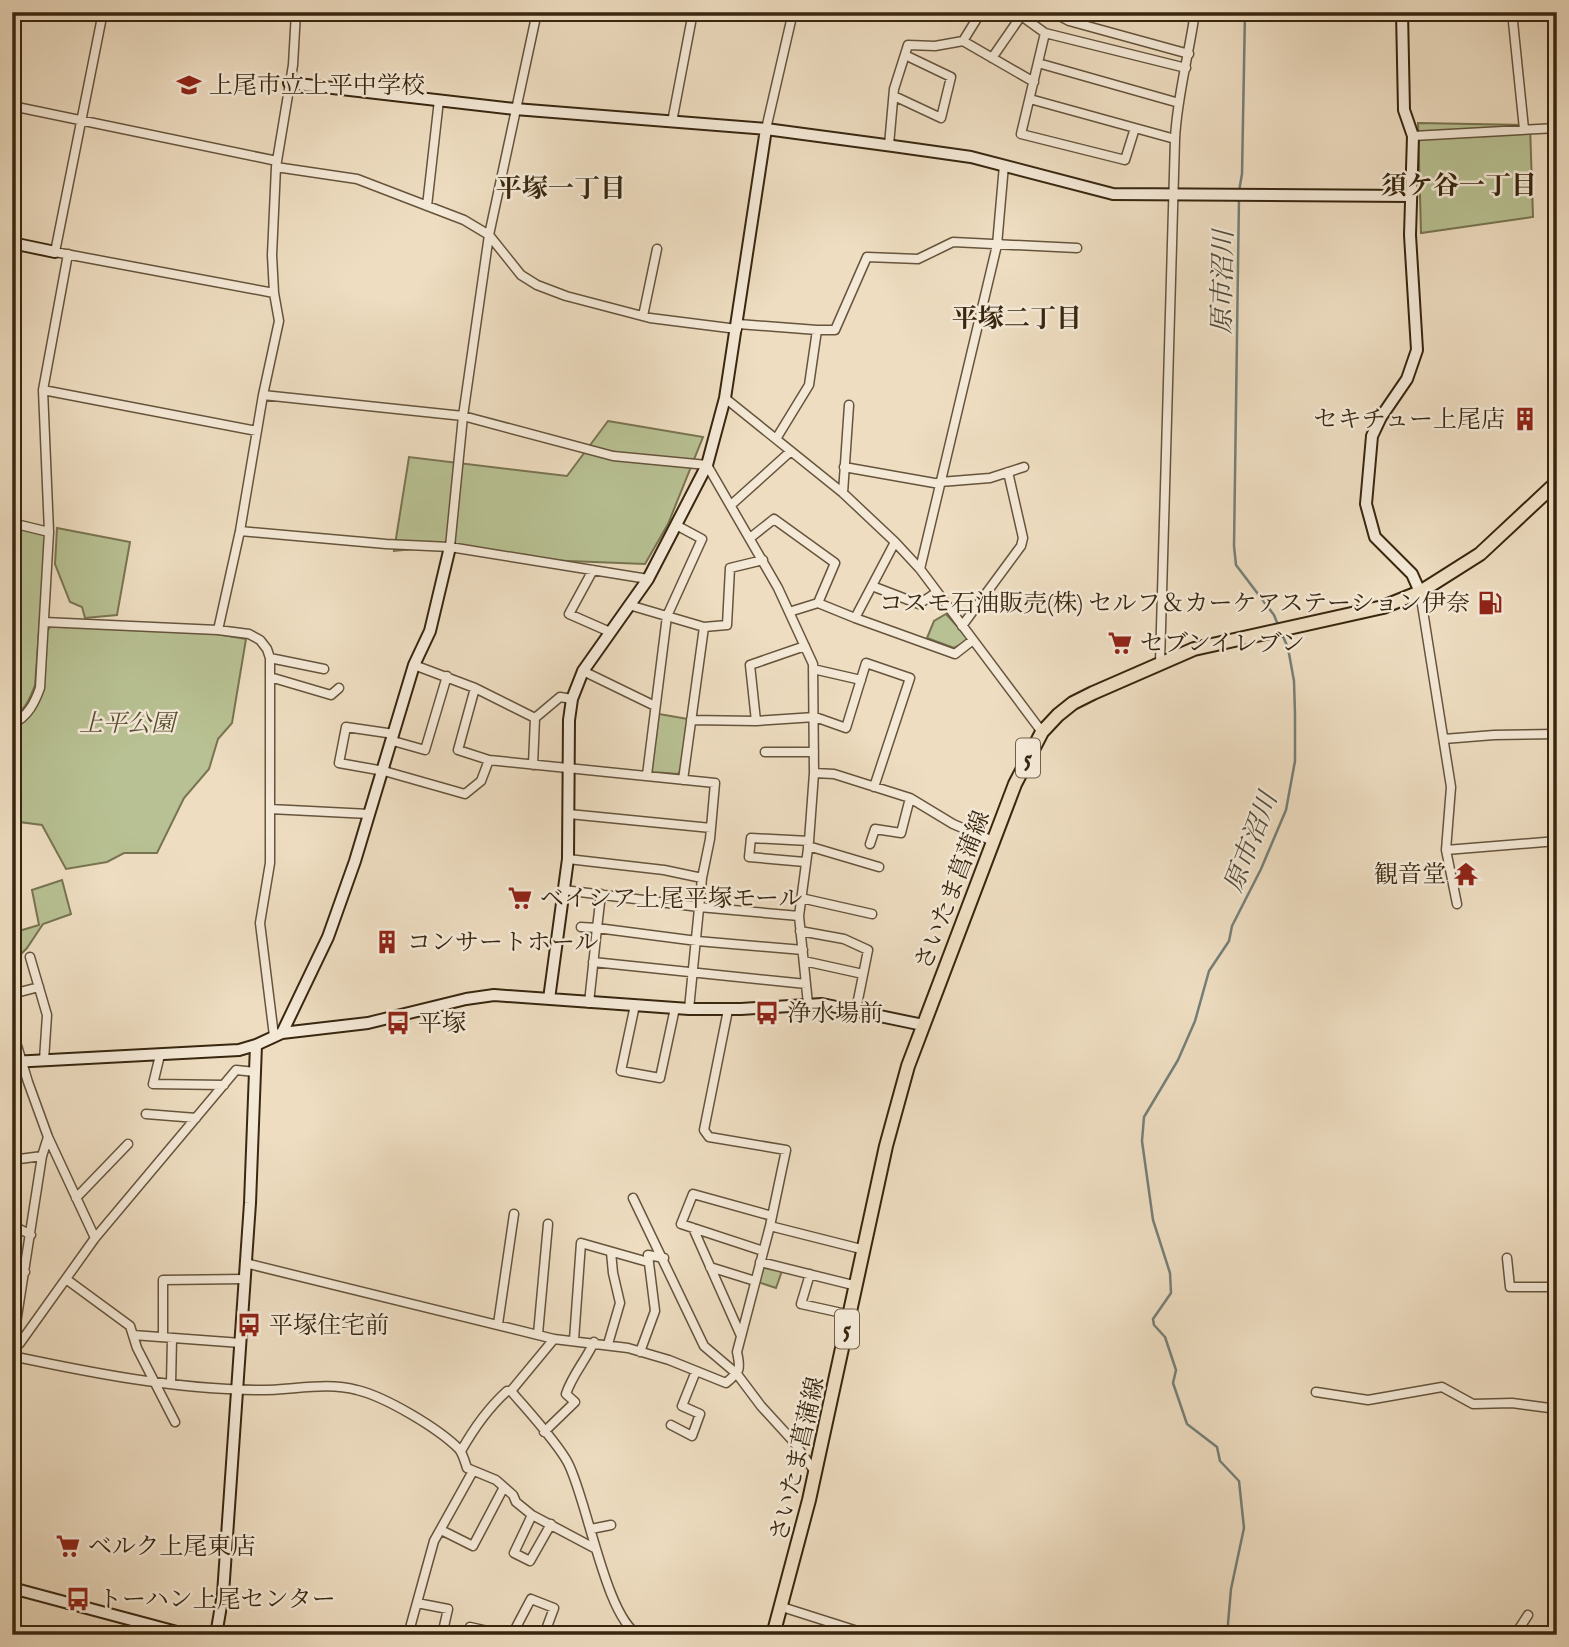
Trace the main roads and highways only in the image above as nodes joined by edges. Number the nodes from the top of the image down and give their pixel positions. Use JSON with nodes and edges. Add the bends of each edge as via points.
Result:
{"nodes":[{"id":1,"x":1557,"y":482,"type":"edge"},
{"id":2,"x":773,"y":1635,"type":"edge"}],
"edges":[{"from":1,"to":2,"type":"main road","name":"さいたま菖蒲線","number":"5","via":[[1479,554],[1420,592],[1383,607],[1194,649],[1073,703],[1042,732],[1015,784],[923,1025],[894,1115],[815,1473]]}]}
